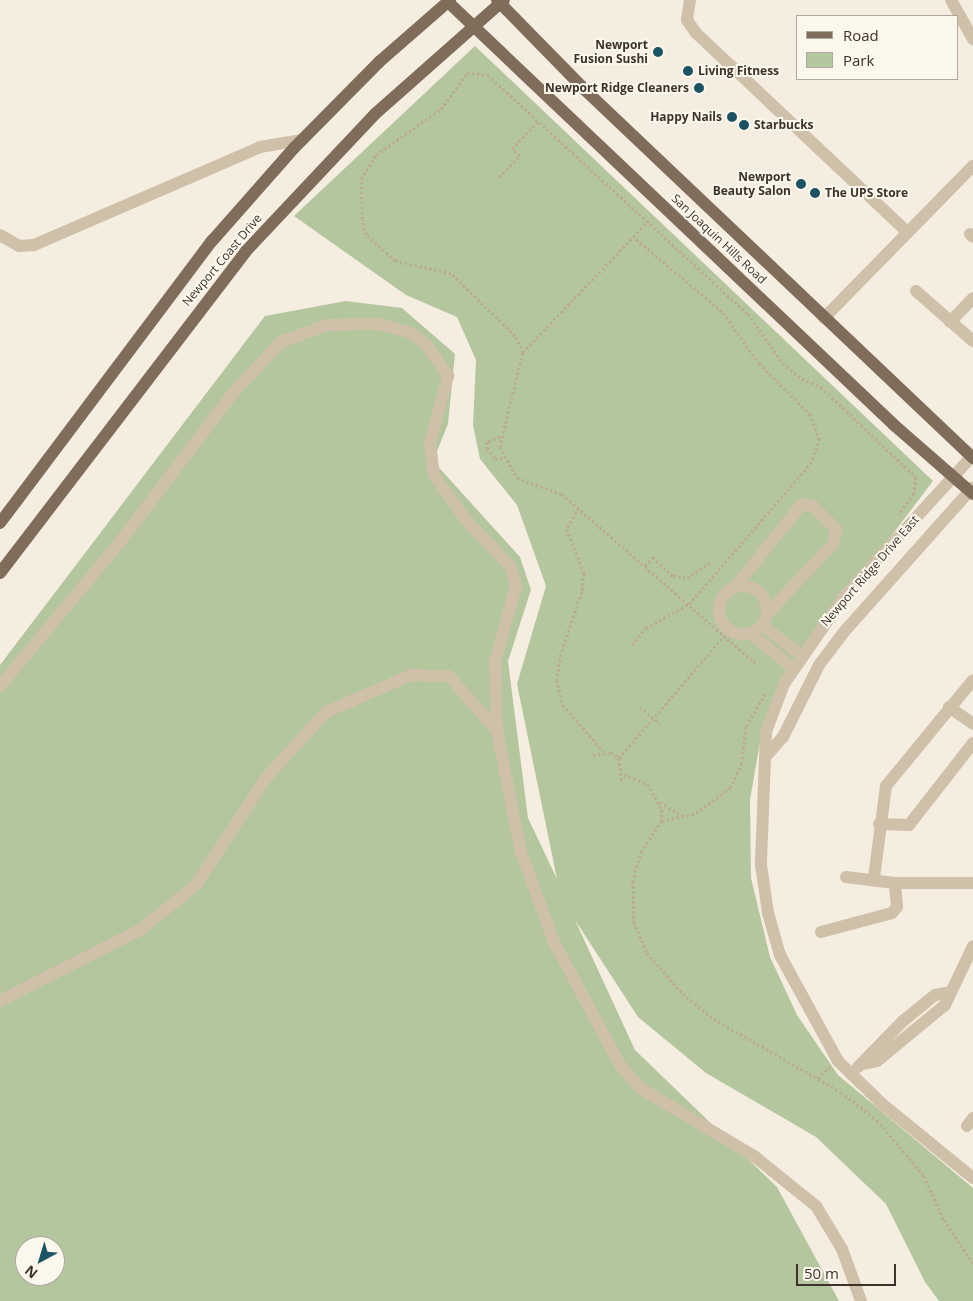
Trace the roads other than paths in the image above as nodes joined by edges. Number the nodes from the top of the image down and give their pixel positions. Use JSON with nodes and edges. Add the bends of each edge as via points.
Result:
{"nodes":[{"id":1,"x":690,"y":0,"type":"edge"},
{"id":2,"x":951,"y":0,"type":"edge"},
{"id":3,"x":449,"y":1,"type":"edge"},
{"id":4,"x":500,"y":1,"type":"edge"},
{"id":5,"x":473,"y":26,"type":"junction"},
{"id":6,"x":973,"y":39,"type":"edge"},
{"id":7,"x":302,"y":140,"type":"junction"},
{"id":8,"x":973,"y":166,"type":"edge"},
{"id":9,"x":907,"y":232,"type":"junction"},
{"id":10,"x":0,"y":235,"type":"edge"},
{"id":11,"x":916,"y":291,"type":"dead end"},
{"id":12,"x":973,"y":298,"type":"edge"},
{"id":13,"x":824,"y":318,"type":"junction"},
{"id":14,"x":950,"y":322,"type":"junction"},
{"id":15,"x":973,"y":341,"type":"edge"},
{"id":16,"x":972,"y":456,"type":"edge"},
{"id":17,"x":953,"y":476,"type":"junction"},
{"id":18,"x":972,"y":490,"type":"edge"},
{"id":19,"x":0,"y":523,"type":"edge"},
{"id":20,"x":0,"y":573,"type":"edge"},
{"id":21,"x":735,"y":587,"type":"junction"},
{"id":22,"x":764,"y":620,"type":"junction"},
{"id":23,"x":750,"y":633,"type":"junction"},
{"id":24,"x":801,"y":655,"type":"junction"},
{"id":25,"x":793,"y":668,"type":"junction"},
{"id":26,"x":973,"y":680,"type":"edge"},
{"id":27,"x":0,"y":686,"type":"edge"},
{"id":28,"x":949,"y":707,"type":"junction"},
{"id":29,"x":973,"y":724,"type":"edge"},
{"id":30,"x":498,"y":731,"type":"junction"},
{"id":31,"x":973,"y":743,"type":"edge"},
{"id":32,"x":768,"y":754,"type":"junction"},
{"id":33,"x":879,"y":824,"type":"junction"},
{"id":34,"x":846,"y":876,"type":"dead end"},
{"id":35,"x":874,"y":878,"type":"junction"},
{"id":36,"x":895,"y":883,"type":"junction"},
{"id":37,"x":973,"y":883,"type":"edge"},
{"id":38,"x":822,"y":932,"type":"dead end"},
{"id":39,"x":973,"y":946,"type":"edge"},
{"id":40,"x":0,"y":1001,"type":"edge"},
{"id":41,"x":850,"y":1073,"type":"junction"},
{"id":42,"x":973,"y":1178,"type":"edge"},
{"id":43,"x":861,"y":1301,"type":"edge"}],
"edges":[{"from":1,"to":9,"type":"street","via":[[687,20],[696,33]]},
{"from":2,"to":6,"type":"street"},
{"from":3,"to":5,"type":"main road","name":"San Joaquin Hills Road"},
{"from":3,"to":7,"type":"main road","name":"Newport Coast Drive","via":[[379,62]]},
{"from":4,"to":5,"type":"main road","name":"Newport Coast Drive"},
{"from":4,"to":13,"type":"main road","name":"San Joaquin Hills Road"},
{"from":5,"to":17,"type":"main road","name":"San Joaquin Hills Road"},
{"from":5,"to":20,"type":"main road","name":"Newport Coast Drive","via":[[375,114],[246,251]]},
{"from":7,"to":10,"type":"street","via":[[260,146],[34,245],[20,246]]},
{"from":7,"to":19,"type":"main road","name":"Newport Coast Drive","via":[[212,241]]},
{"from":8,"to":9,"type":"street"},
{"from":9,"to":13,"type":"street"},
{"from":11,"to":14,"type":"street"},
{"from":12,"to":14,"type":"street"},
{"from":13,"to":16,"type":"main road","name":"San Joaquin Hills Road"},
{"from":14,"to":15,"type":"street"},
{"from":16,"to":17,"type":"street","name":"Newport Ridge Drive East"},
{"from":17,"to":18,"type":"main road","name":"San Joaquin Hills Road"},
{"from":17,"to":24,"type":"street","name":"Newport Ridge Drive East","via":[[844,597]]},
{"from":18,"to":32,"type":"street","name":"Newport Ridge Drive East","via":[[843,633],[810,680],[783,737]]},
{"from":21,"to":22,"type":"street","via":[[755,588],[765,600]]},
{"from":21,"to":22,"type":"street","via":[[802,504],[813,506],[836,529],[833,544]]},
{"from":21,"to":23,"type":"street","via":[[721,599],[720,617],[732,631]]},
{"from":22,"to":23,"type":"street"},
{"from":22,"to":24,"type":"street"},
{"from":23,"to":25,"type":"street"},
{"from":24,"to":25,"type":"street","name":"Newport Ridge Drive East"},
{"from":25,"to":32,"type":"street","name":"Newport Ridge Drive East","via":[[766,732]]},
{"from":26,"to":28,"type":"street"},
{"from":27,"to":30,"type":"street","via":[[120,542],[234,392],[281,342],[327,324],[378,324],[411,333],[445,367],[448,376],[430,443],[434,474],[465,519],[510,566],[516,586],[495,661]]},
{"from":28,"to":29,"type":"street"},
{"from":28,"to":33,"type":"street","via":[[886,786]]},
{"from":30,"to":40,"type":"street","via":[[449,676],[411,675],[326,712],[265,779],[196,885],[140,930]]},
{"from":30,"to":43,"type":"street","via":[[521,852],[554,942],[620,1065],[640,1088],[754,1156],[816,1206],[842,1249]]},
{"from":31,"to":33,"type":"street","via":[[909,824]]},
{"from":32,"to":41,"type":"street","name":"Newport Ridge Drive East","via":[[762,855],[768,913],[780,955],[813,1020]]},
{"from":33,"to":35,"type":"street"},
{"from":34,"to":35,"type":"street"},
{"from":35,"to":36,"type":"street"},
{"from":36,"to":37,"type":"street"},
{"from":36,"to":38,"type":"street","via":[[897,907],[892,913]]},
{"from":39,"to":41,"type":"street","via":[[950,992],[935,995],[869,1051],[862,1064]]},
{"from":41,"to":42,"type":"street","name":"Newport Ridge Drive East"}]}
